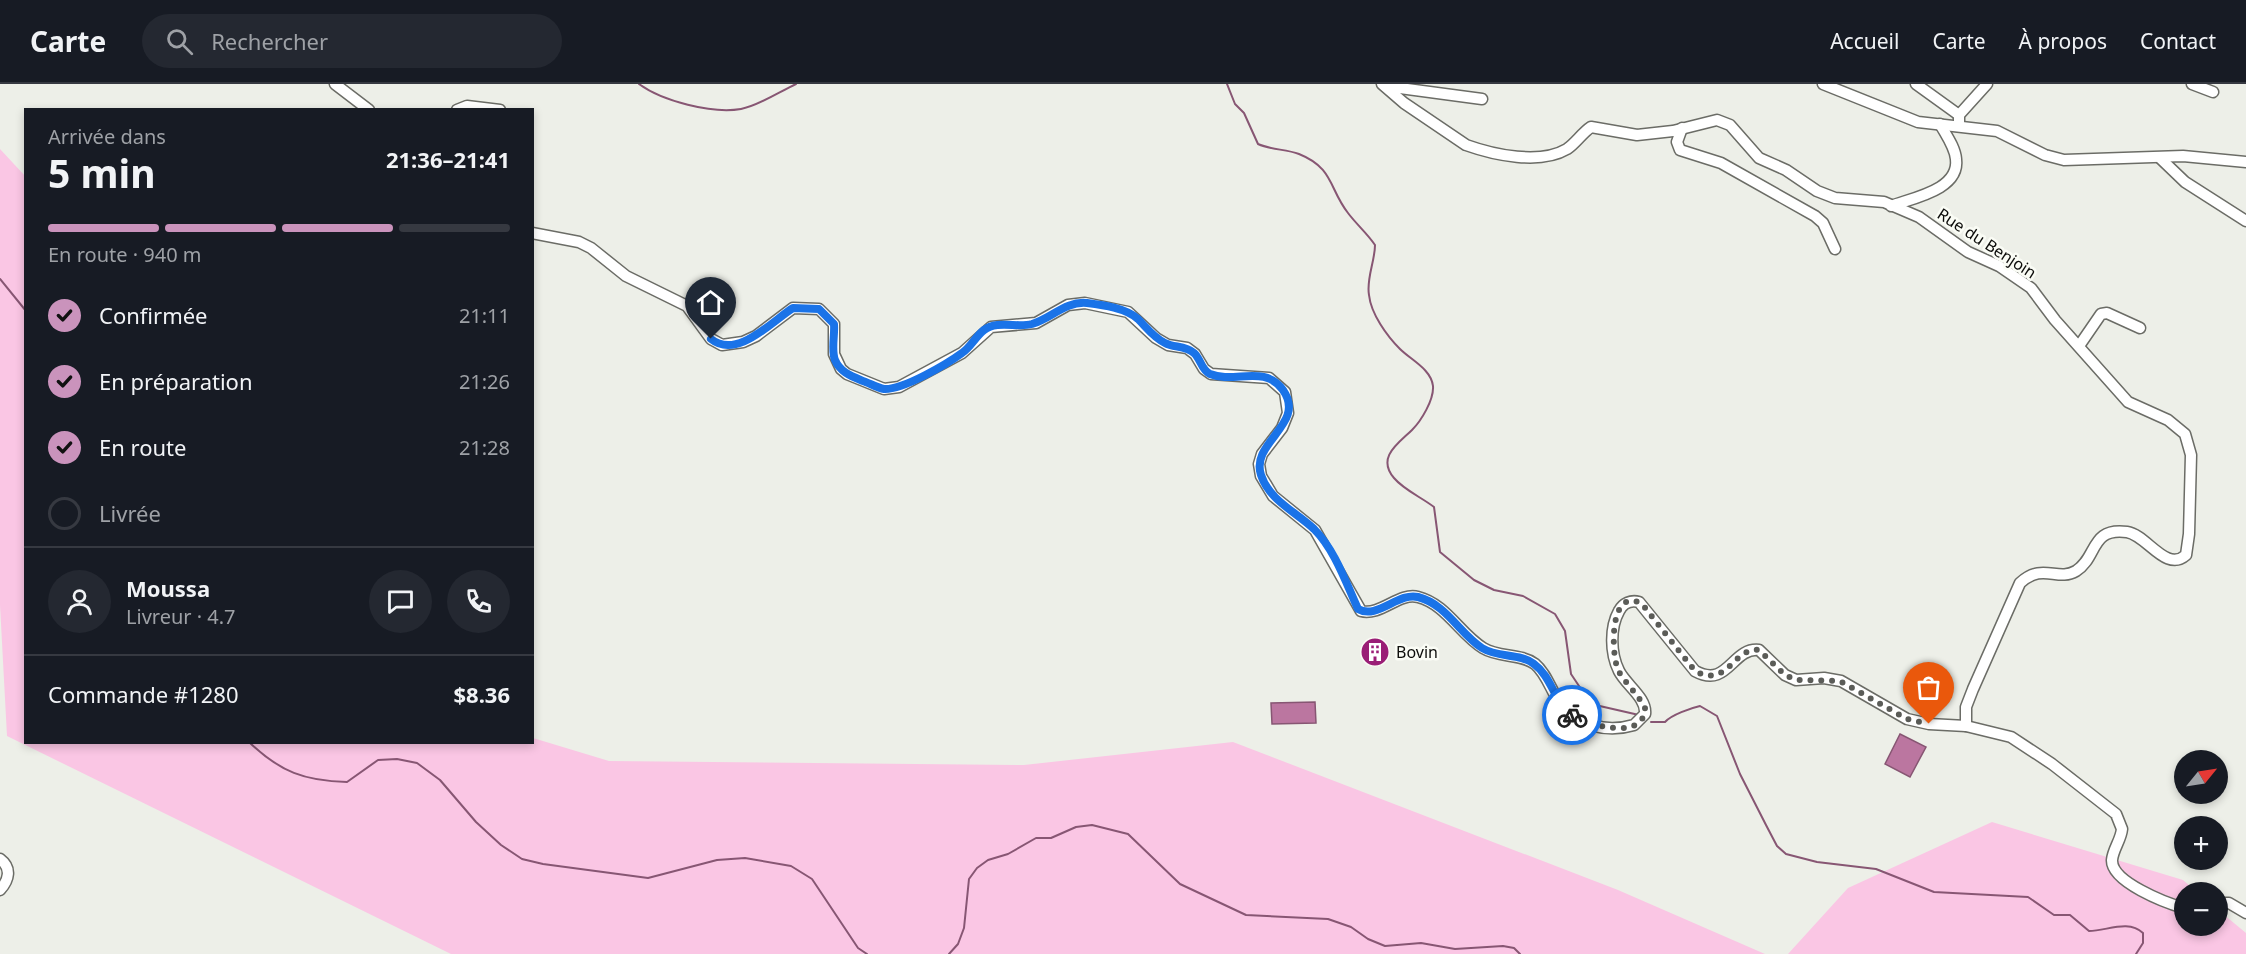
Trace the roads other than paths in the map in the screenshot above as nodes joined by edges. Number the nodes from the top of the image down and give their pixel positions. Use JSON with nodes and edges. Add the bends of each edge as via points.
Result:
{"nodes":[{"id":1,"x":335,"y":84,"type":"edge"},
{"id":2,"x":1823,"y":84,"type":"edge"},
{"id":3,"x":1916,"y":84,"type":"edge"},
{"id":4,"x":1987,"y":84,"type":"edge"},
{"id":5,"x":2192,"y":84,"type":"edge"},
{"id":6,"x":1383,"y":85,"type":"edge"},
{"id":7,"x":2213,"y":92,"type":"dead end"},
{"id":8,"x":1482,"y":99,"type":"dead end"},
{"id":9,"x":366,"y":108,"type":"edge"},
{"id":10,"x":462,"y":108,"type":"edge"},
{"id":11,"x":484,"y":108,"type":"edge"},
{"id":12,"x":1959,"y":120,"type":"junction"},
{"id":13,"x":1940,"y":124,"type":"junction"},
{"id":14,"x":1682,"y":128,"type":"junction"},
{"id":15,"x":2160,"y":158,"type":"junction"},
{"id":16,"x":2246,"y":162,"type":"edge"},
{"id":17,"x":1891,"y":206,"type":"junction"},
{"id":18,"x":2246,"y":221,"type":"edge"},
{"id":19,"x":534,"y":234,"type":"edge"},
{"id":20,"x":1836,"y":249,"type":"dead end"},
{"id":21,"x":2140,"y":328,"type":"dead end"},
{"id":22,"x":2079,"y":346,"type":"junction"},
{"id":23,"x":1966,"y":726,"type":"junction"},
{"id":24,"x":0,"y":859,"type":"edge"},
{"id":25,"x":0,"y":890,"type":"edge"},
{"id":26,"x":2174,"y":903,"type":"edge"},
{"id":27,"x":2228,"y":903,"type":"edge"},
{"id":28,"x":2246,"y":913,"type":"edge"}],
"edges":[{"from":1,"to":9,"type":"street"},
{"from":2,"to":13,"type":"street","via":[[1904,118]]},
{"from":3,"to":12,"type":"street"},
{"from":4,"to":12,"type":"street"},
{"from":5,"to":7,"type":"street"},
{"from":6,"to":8,"type":"street","name":"Rue du Benjoin"},
{"from":6,"to":14,"type":"street","name":"Rue du Benjoin","via":[[1466,145],[1521,155],[1541,157],[1564,151],[1592,128],[1636,135]]},
{"from":10,"to":11,"type":"street"},
{"from":12,"to":13,"type":"street"},
{"from":12,"to":15,"type":"street","via":[[1997,131],[2064,160]]},
{"from":13,"to":17,"type":"street","name":"Rue du Benjoin","via":[[1956,159],[1953,175],[1941,187]]},
{"from":14,"to":17,"type":"street","name":"Rue du Benjoin","via":[[1723,122],[1759,158],[1823,194]]},
{"from":14,"to":20,"type":"street","via":[[1677,142],[1680,150],[1721,163],[1815,216]]},
{"from":15,"to":16,"type":"street","via":[[2183,156]]},
{"from":15,"to":18,"type":"street","via":[[2185,182]]},
{"from":17,"to":22,"type":"street","name":"Rue du Benjoin","via":[[1919,217],[1968,252],[2015,276],[2031,288]]},
{"from":19,"to":23,"type":"street","via":[[579,242],[591,248],[626,276],[687,306],[711,339],[722,345],[756,336],[793,308],[819,309],[834,324],[834,354],[841,369],[884,389],[899,387],[962,353],[991,327],[1036,323],[1068,305],[1085,303],[1128,312],[1162,341],[1187,348],[1211,374],[1259,376],[1278,384],[1288,402],[1288,413],[1278,435],[1262,454],[1261,476],[1273,496],[1315,530],[1358,609],[1370,612],[1410,597],[1424,599],[1456,621],[1482,647],[1534,663],[1560,703],[1585,724],[1603,729],[1628,727],[1645,714],[1644,705],[1619,670],[1612,646],[1620,608],[1635,601],[1642,604],[1702,675],[1718,674],[1746,652],[1759,650],[1785,675],[1796,680],[1840,681],[1907,719]]},
{"from":21,"to":22,"type":"street","via":[[2101,314]]},
{"from":22,"to":23,"type":"street","name":"Rue du Benjoin","via":[[2128,402],[2168,420],[2185,434],[2191,455],[2186,555],[2168,560],[2139,536],[2115,532],[2096,542],[2089,557],[2075,571],[2044,571],[2026,578],[1973,689],[1966,707]]},
{"from":23,"to":26,"type":"street","via":[[2011,737],[2116,814],[2122,829],[2112,858],[2117,874],[2122,880]]},
{"from":24,"to":25,"type":"street","via":[[8,872],[7,882]]},
{"from":27,"to":28,"type":"street"}]}
